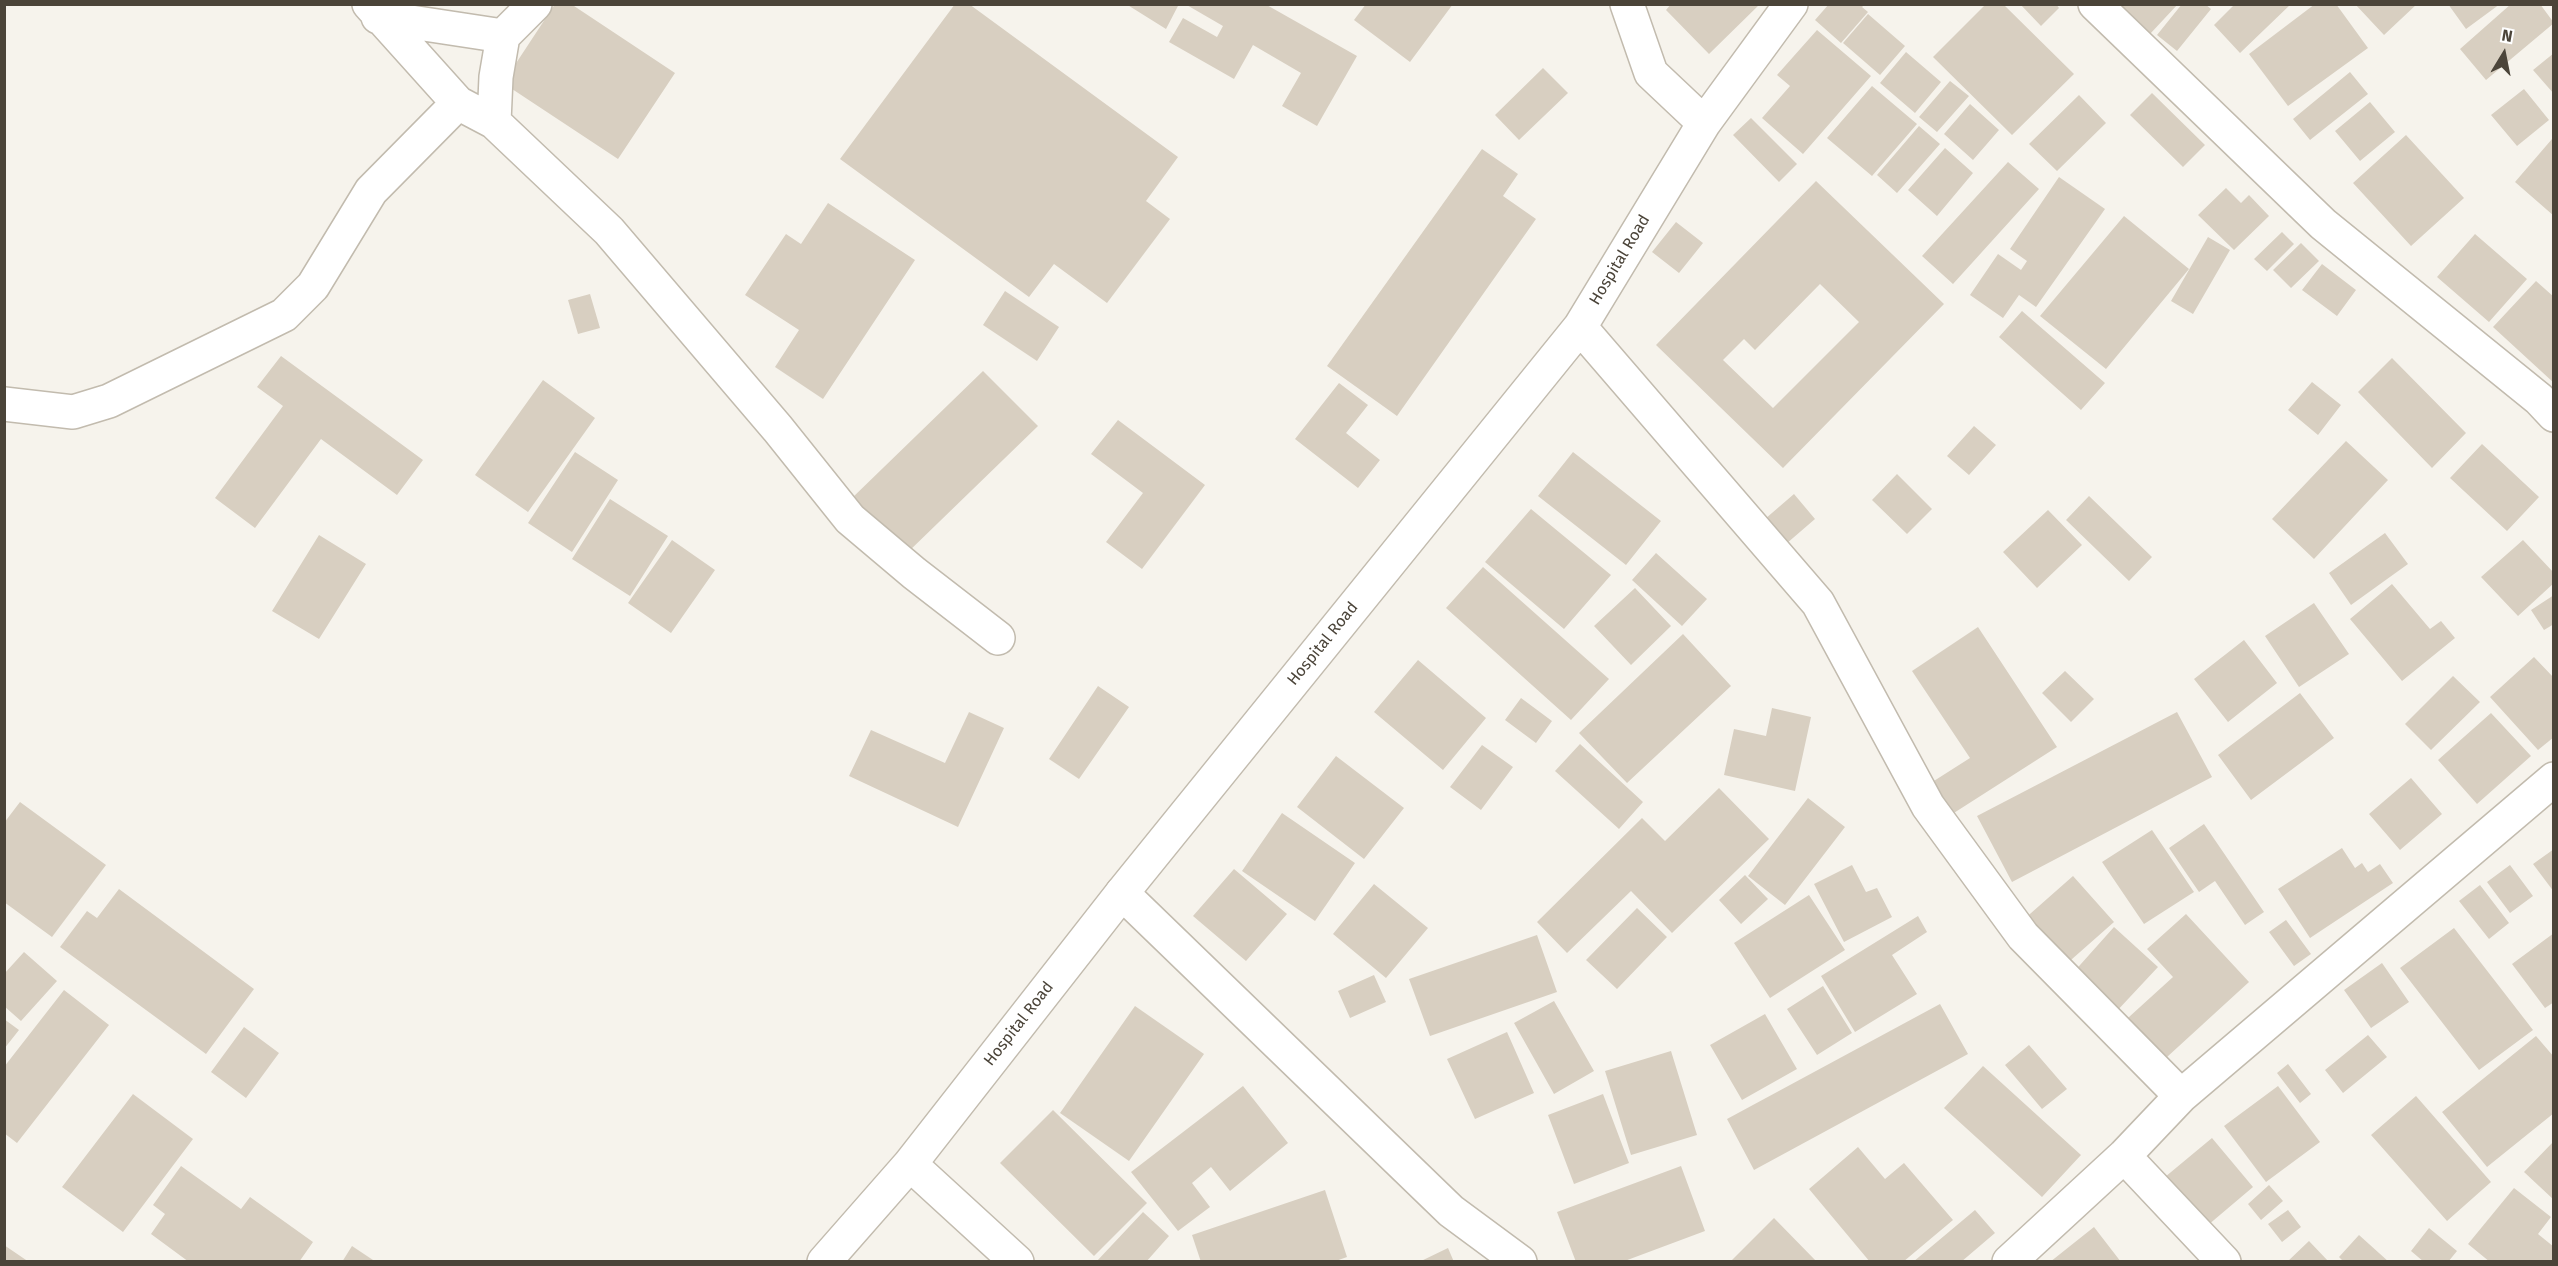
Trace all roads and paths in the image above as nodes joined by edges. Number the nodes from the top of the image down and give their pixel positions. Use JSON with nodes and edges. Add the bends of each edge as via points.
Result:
{"nodes":[{"id":1,"x":535,"y":4,"type":"edge"},
{"id":2,"x":1627,"y":4,"type":"edge"},
{"id":3,"x":1791,"y":4,"type":"edge"},
{"id":4,"x":2095,"y":4,"type":"edge"},
{"id":5,"x":374,"y":11,"type":"edge"},
{"id":6,"x":503,"y":36,"type":"junction"},
{"id":7,"x":458,"y":103,"type":"junction"},
{"id":8,"x":494,"y":122,"type":"junction"},
{"id":9,"x":1704,"y":123,"type":"junction"},
{"id":10,"x":1580,"y":327,"type":"junction"},
{"id":11,"x":4,"y":404,"type":"edge"},
{"id":12,"x":2553,"y":415,"type":"edge"},
{"id":13,"x":998,"y":638,"type":"dead end"},
{"id":14,"x":2553,"y":779,"type":"edge"},
{"id":15,"x":1122,"y":893,"type":"junction"},
{"id":16,"x":2181,"y":1096,"type":"junction"},
{"id":17,"x":2124,"y":1156,"type":"junction"},
{"id":18,"x":910,"y":1164,"type":"junction"},
{"id":19,"x":824,"y":1262,"type":"edge"},
{"id":20,"x":1017,"y":1262,"type":"edge"},
{"id":21,"x":1520,"y":1262,"type":"edge"},
{"id":22,"x":2009,"y":1262,"type":"edge"},
{"id":23,"x":2224,"y":1262,"type":"edge"}],
"edges":[{"from":1,"to":6,"type":"street"},
{"from":2,"to":9,"type":"street","via":[[1651,73]]},
{"from":3,"to":9,"type":"street","name":"Hospital Road"},
{"from":4,"to":12,"type":"street","via":[[2323,224],[2539,399]]},
{"from":5,"to":6,"type":"street"},
{"from":5,"to":7,"type":"street"},
{"from":6,"to":8,"type":"street"},
{"from":7,"to":8,"type":"street"},
{"from":7,"to":11,"type":"street","via":[[371,191],[313,286],[285,315],[109,401],[73,412]]},
{"from":8,"to":13,"type":"street","via":[[609,231],[850,519]]},
{"from":9,"to":10,"type":"street","name":"Hospital Road"},
{"from":10,"to":15,"type":"street","name":"Hospital Road"},
{"from":10,"to":16,"type":"street","via":[[1818,603],[1928,806],[2023,936]]},
{"from":14,"to":16,"type":"street"},
{"from":15,"to":18,"type":"street","name":"Hospital Road"},
{"from":15,"to":21,"type":"street","via":[[1451,1211]]},
{"from":16,"to":17,"type":"street"},
{"from":17,"to":22,"type":"street"},
{"from":17,"to":23,"type":"street"},
{"from":18,"to":19,"type":"street","name":"Hospital Road"},
{"from":18,"to":20,"type":"street"}]}
